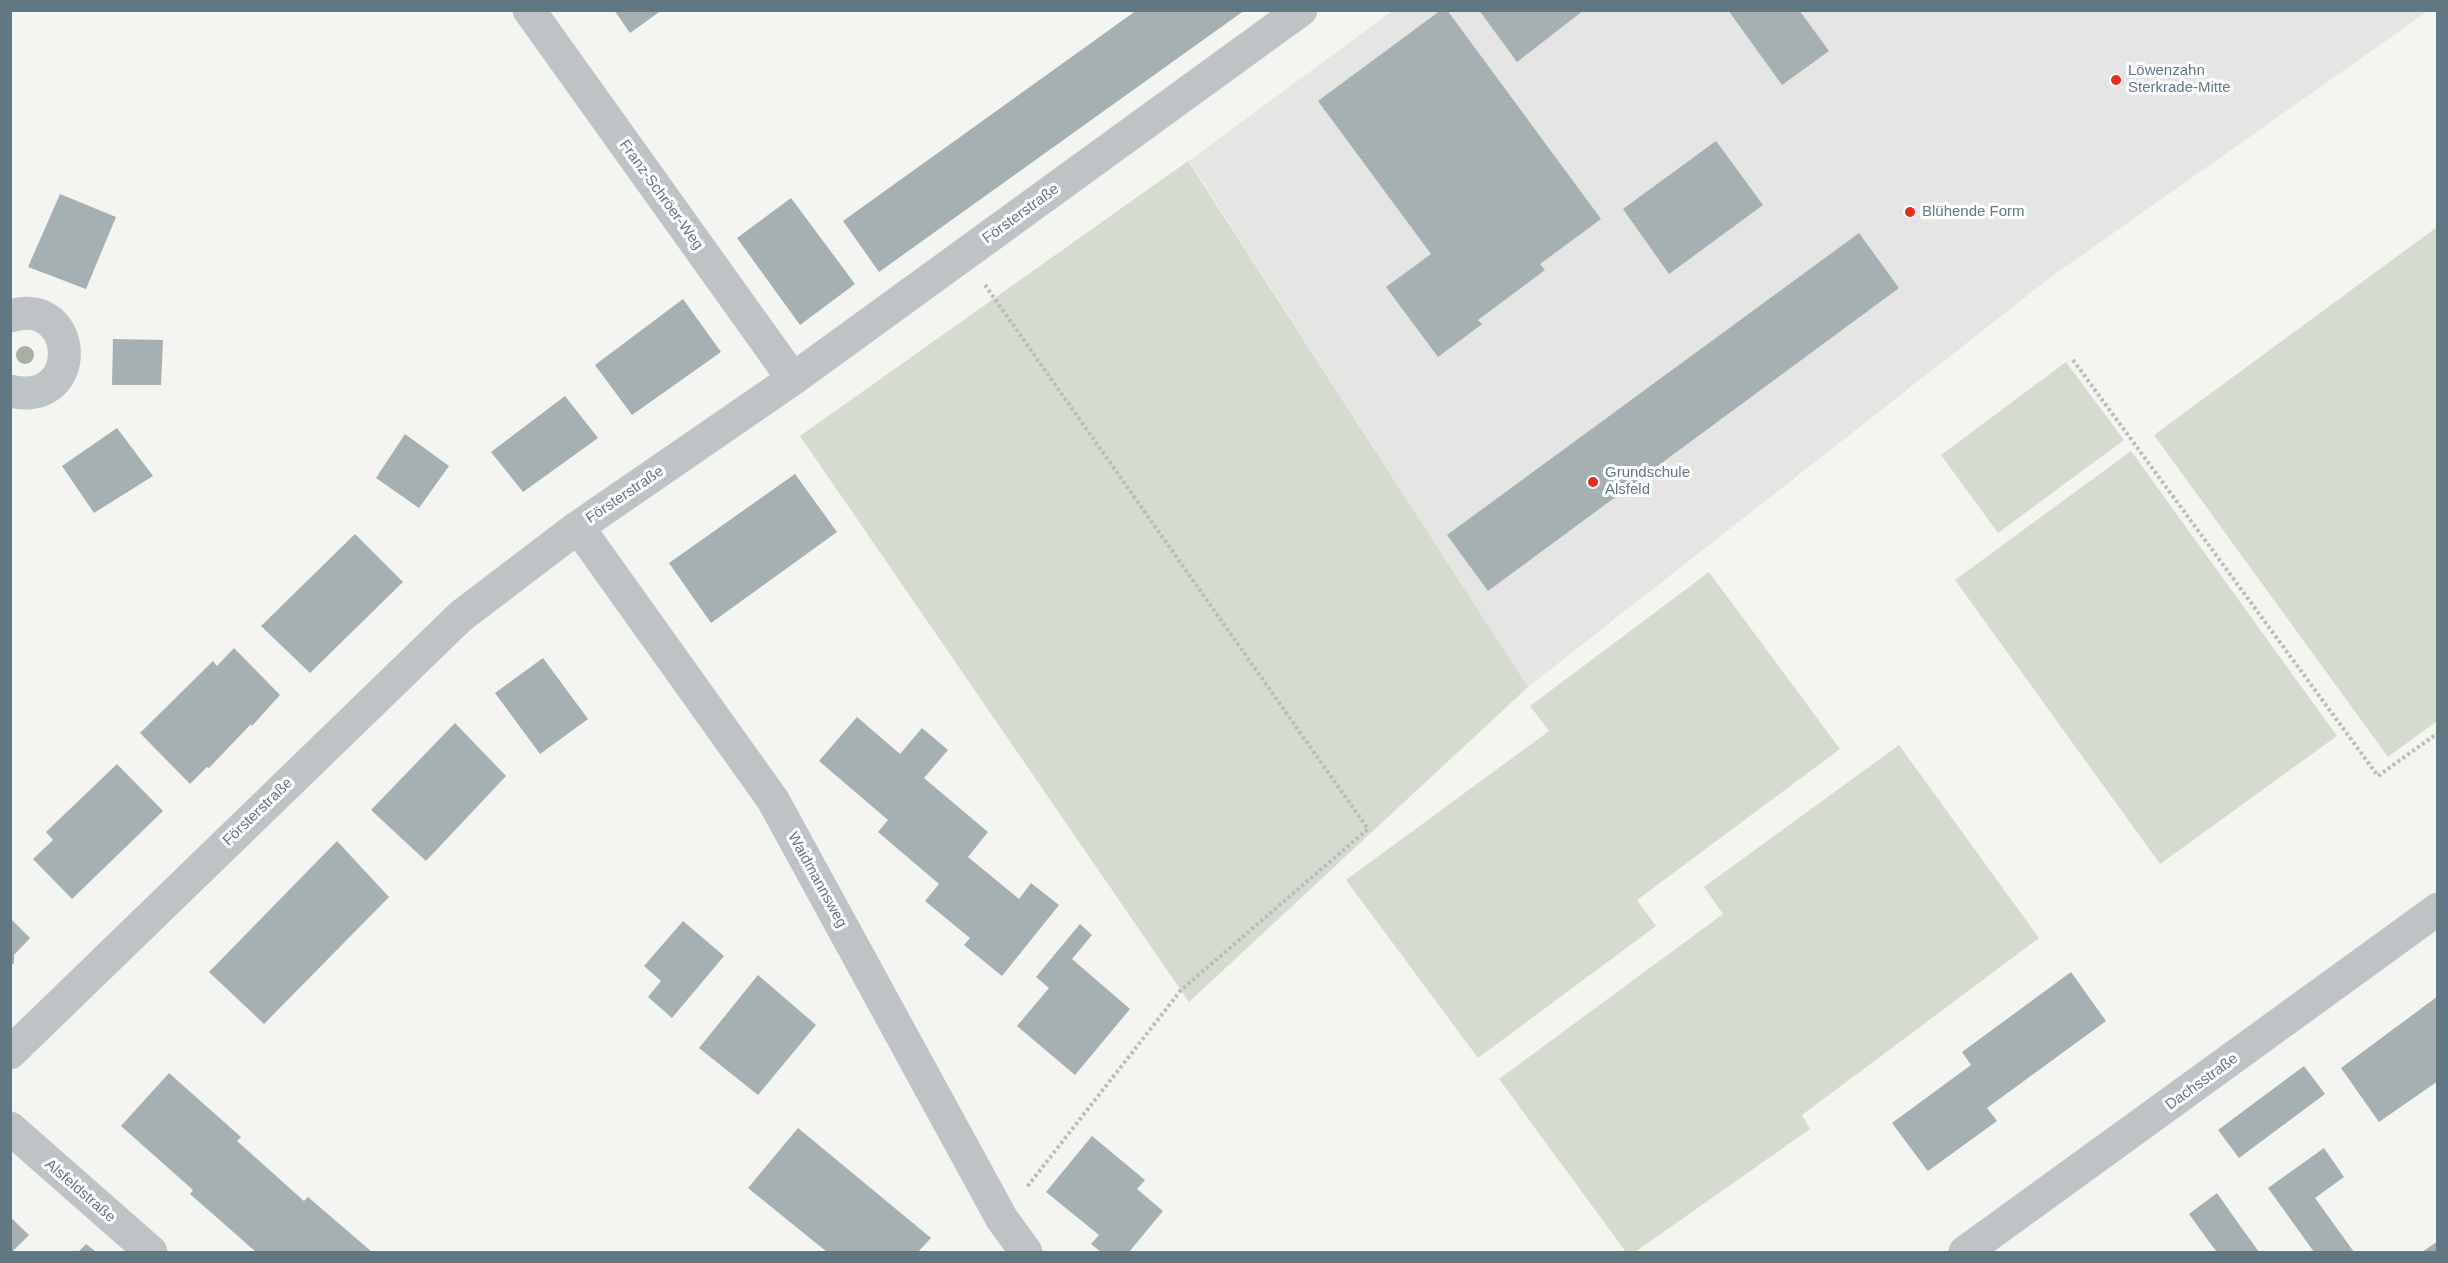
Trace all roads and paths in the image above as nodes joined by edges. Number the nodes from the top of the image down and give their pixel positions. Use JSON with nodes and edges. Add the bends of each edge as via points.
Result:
{"nodes":[{"id":1,"x":529,"y":10,"type":"edge"},
{"id":2,"x":1301,"y":10,"type":"edge"},
{"id":3,"x":964,"y":255,"type":"junction"},
{"id":4,"x":10,"y":316,"type":"edge"},
{"id":5,"x":2073,"y":360,"type":"dead end"},
{"id":6,"x":793,"y":379,"type":"junction"},
{"id":7,"x":10,"y":391,"type":"edge"},
{"id":8,"x":578,"y":527,"type":"junction"},
{"id":9,"x":2438,"y":733,"type":"edge"},
{"id":10,"x":2438,"y":909,"type":"edge"},
{"id":11,"x":10,"y":1053,"type":"edge"},
{"id":12,"x":10,"y":1128,"type":"edge"},
{"id":13,"x":1002,"y":1219,"type":"junction"},
{"id":14,"x":151,"y":1252,"type":"edge"},
{"id":15,"x":1026,"y":1252,"type":"edge"},
{"id":16,"x":1965,"y":1252,"type":"edge"}],
"edges":[{"from":1,"to":6,"type":"street","name":"Franz-Schröer-Weg"},
{"from":2,"to":3,"type":"street","name":"Försterstraße"},
{"from":3,"to":6,"type":"street","name":"Försterstraße"},
{"from":3,"to":13,"type":"path","via":[[1368,829],[1181,990]]},
{"from":4,"to":7,"type":"street","via":[[30,313],[51,322],[64,341],[66,352],[60,374],[43,390]]},
{"from":5,"to":9,"type":"path","via":[[2378,776]]},
{"from":6,"to":8,"type":"street","name":"Försterstraße"},
{"from":8,"to":11,"type":"street","name":"Försterstraße","via":[[461,616]]},
{"from":8,"to":13,"type":"street","name":"Waidmannsweg","via":[[773,800]]},
{"from":10,"to":16,"type":"street","name":"Dachsstraße"},
{"from":12,"to":14,"type":"street","name":"Alsfeldstraße"},
{"from":13,"to":15,"type":"street","name":"Waidmannsweg"}]}
